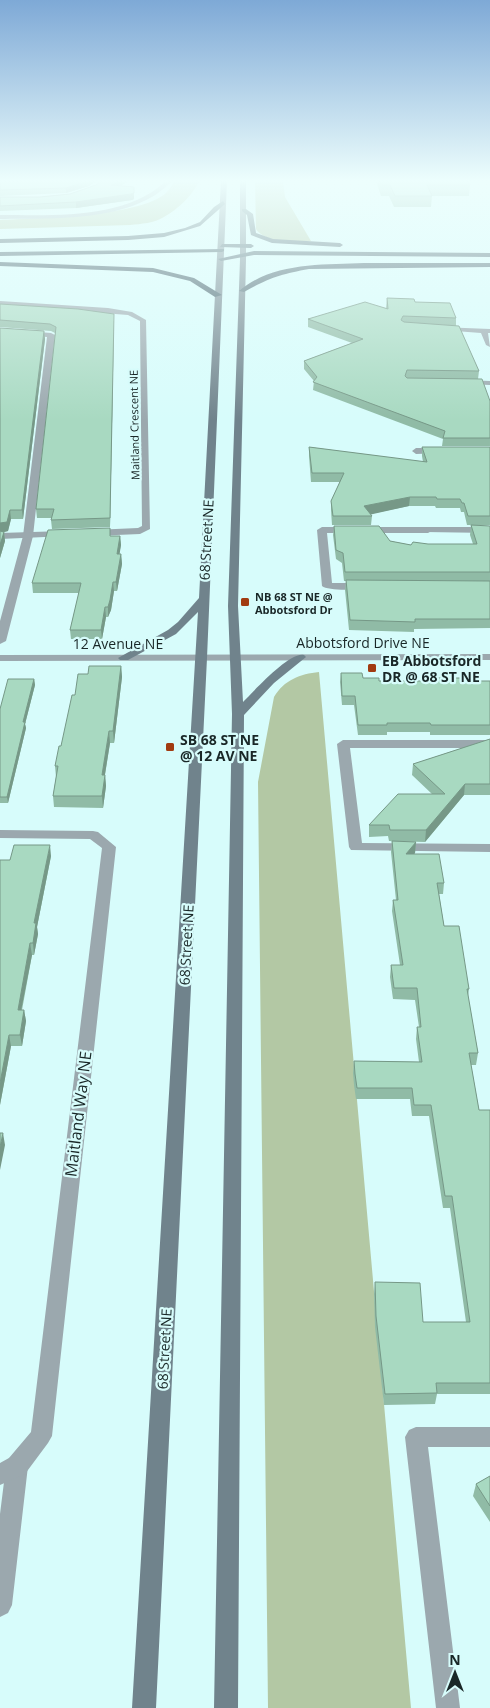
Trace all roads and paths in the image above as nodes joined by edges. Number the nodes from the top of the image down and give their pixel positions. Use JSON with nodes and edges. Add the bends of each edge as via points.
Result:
{"nodes":[{"id":1,"x":221,"y":261,"type":"edge"},
{"id":2,"x":243,"y":261,"type":"edge"},
{"id":3,"x":0,"y":264,"type":"edge"},
{"id":4,"x":490,"y":265,"type":"edge"},
{"id":5,"x":242,"y":290,"type":"junction"},
{"id":6,"x":218,"y":296,"type":"junction"},
{"id":7,"x":0,"y":303,"type":"edge"},
{"id":8,"x":434,"y":328,"type":"edge"},
{"id":9,"x":0,"y":331,"type":"edge"},
{"id":10,"x":487,"y":331,"type":"edge"},
{"id":11,"x":490,"y":345,"type":"edge"},
{"id":12,"x":454,"y":382,"type":"edge"},
{"id":13,"x":490,"y":383,"type":"edge"},
{"id":14,"x":416,"y":451,"type":"dead end"},
{"id":15,"x":453,"y":451,"type":"edge"},
{"id":16,"x":490,"y":530,"type":"edge"},
{"id":17,"x":84,"y":533,"type":"edge"},
{"id":18,"x":75,"y":534,"type":"edge"},
{"id":19,"x":0,"y":536,"type":"edge"},
{"id":20,"x":28,"y":536,"type":"junction"},
{"id":21,"x":375,"y":586,"type":"edge"},
{"id":22,"x":204,"y":598,"type":"junction"},
{"id":23,"x":0,"y":641,"type":"edge"},
{"id":24,"x":236,"y":657,"type":"junction"},
{"id":25,"x":300,"y":657,"type":"junction"},
{"id":26,"x":490,"y":657,"type":"edge"},
{"id":27,"x":0,"y":658,"type":"edge"},
{"id":28,"x":124,"y":658,"type":"junction"},
{"id":29,"x":201,"y":658,"type":"junction"},
{"id":30,"x":238,"y":714,"type":"junction"},
{"id":31,"x":490,"y":744,"type":"edge"},
{"id":32,"x":0,"y":834,"type":"edge"},
{"id":33,"x":490,"y":848,"type":"edge"},
{"id":34,"x":490,"y":1437,"type":"edge"},
{"id":35,"x":8,"y":1470,"type":"edge"},
{"id":36,"x":0,"y":1605,"type":"edge"},
{"id":37,"x":144,"y":1708,"type":"edge"},
{"id":38,"x":226,"y":1708,"type":"edge"},
{"id":39,"x":448,"y":1708,"type":"edge"}],
"edges":[{"from":1,"to":6,"type":"main road","name":"68 Street NE"},
{"from":2,"to":5,"type":"main road","name":"68 Street NE"},
{"from":3,"to":6,"type":"highway","via":[[153,270],[192,279]]},
{"from":4,"to":5,"type":"highway","via":[[304,268],[266,277]]},
{"from":5,"to":24,"type":"main road","name":"68 Street NE","via":[[233,606]]},
{"from":6,"to":22,"type":"main road","name":"68 Street NE"},
{"from":7,"to":17,"type":"street","name":"Maitland Crescent NE","via":[[108,310],[143,320],[147,527],[140,531]]},
{"from":8,"to":10,"type":"street"},
{"from":9,"to":20,"type":"street","via":[[51,336]]},
{"from":10,"to":11,"type":"street"},
{"from":12,"to":13,"type":"street"},
{"from":14,"to":15,"type":"street"},
{"from":16,"to":21,"type":"street","via":[[322,530],[327,586]]},
{"from":18,"to":20,"type":"street"},
{"from":19,"to":20,"type":"street"},
{"from":20,"to":23,"type":"street"},
{"from":22,"to":28,"type":"main road","via":[[172,632]]},
{"from":22,"to":29,"type":"main road","name":"68 Street NE"},
{"from":24,"to":25,"type":"street","name":"Abbotsford Drive NE"},
{"from":24,"to":29,"type":"street","name":"12 Avenue NE"},
{"from":24,"to":30,"type":"main road","name":"68 Street NE"},
{"from":25,"to":26,"type":"street","name":"Abbotsford Drive NE"},
{"from":25,"to":30,"type":"main road","via":[[270,681]]},
{"from":27,"to":28,"type":"street","name":"12 Avenue NE"},
{"from":28,"to":29,"type":"street","name":"12 Avenue NE"},
{"from":29,"to":37,"type":"main road","name":"68 Street NE"},
{"from":30,"to":38,"type":"main road","name":"68 Street NE"},
{"from":31,"to":33,"type":"street","via":[[343,744],[356,847]]},
{"from":32,"to":35,"type":"street","name":"Maitland Way NE","via":[[93,835],[109,847],[41,1436]]},
{"from":34,"to":39,"type":"street","via":[[416,1437]]},
{"from":35,"to":36,"type":"street"}]}
